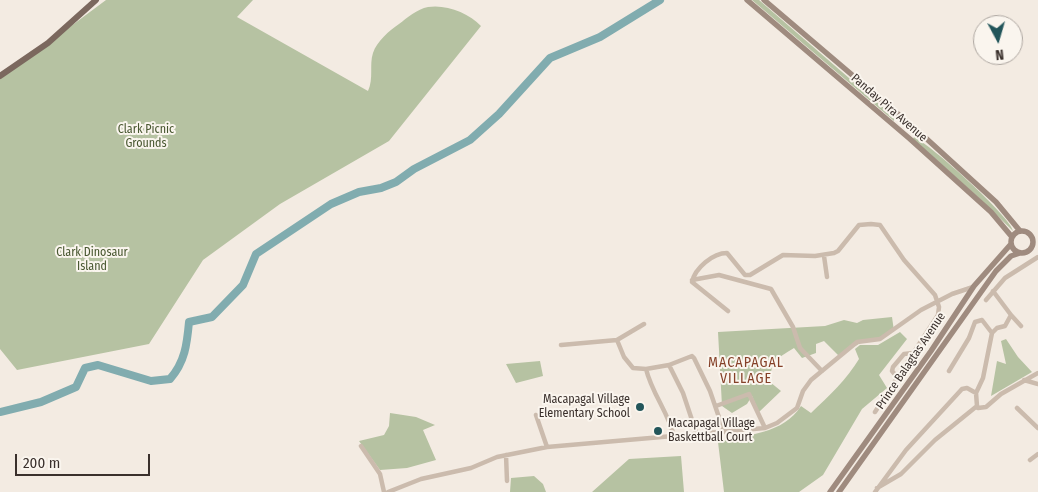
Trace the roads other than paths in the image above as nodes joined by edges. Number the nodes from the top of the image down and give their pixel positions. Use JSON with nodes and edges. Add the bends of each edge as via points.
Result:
{"nodes":[{"id":1,"x":96,"y":0,"type":"edge"},
{"id":2,"x":748,"y":0,"type":"edge"},
{"id":3,"x":764,"y":0,"type":"edge"},
{"id":4,"x":0,"y":76,"type":"edge"},
{"id":5,"x":918,"y":131,"type":"junction"},
{"id":6,"x":910,"y":139,"type":"junction"},
{"id":7,"x":1020,"y":231,"type":"junction"},
{"id":8,"x":1029,"y":233,"type":"junction"},
{"id":9,"x":1038,"y":233,"type":"edge"},
{"id":10,"x":1011,"y":240,"type":"junction"},
{"id":11,"x":1038,"y":241,"type":"edge"},
{"id":12,"x":1032,"y":246,"type":"junction"},
{"id":13,"x":1020,"y":252,"type":"junction"},
{"id":14,"x":824,"y":256,"type":"junction"},
{"id":15,"x":1038,"y":257,"type":"edge"},
{"id":16,"x":827,"y":277,"type":"dead end"},
{"id":17,"x":692,"y":280,"type":"junction"},
{"id":18,"x":974,"y":286,"type":"junction"},
{"id":19,"x":993,"y":291,"type":"junction"},
{"id":20,"x":986,"y":300,"type":"dead end"},
{"id":21,"x":938,"y":301,"type":"junction"},
{"id":22,"x":728,"y":311,"type":"dead end"},
{"id":23,"x":1011,"y":315,"type":"junction"},
{"id":24,"x":644,"y":324,"type":"dead end"},
{"id":25,"x":1021,"y":326,"type":"dead end"},
{"id":26,"x":992,"y":332,"type":"junction"},
{"id":27,"x":617,"y":340,"type":"junction"},
{"id":28,"x":561,"y":344,"type":"dead end"},
{"id":29,"x":913,"y":353,"type":"junction"},
{"id":30,"x":669,"y":365,"type":"junction"},
{"id":31,"x":646,"y":369,"type":"junction"},
{"id":32,"x":822,"y":371,"type":"junction"},
{"id":33,"x":949,"y":371,"type":"dead end"},
{"id":34,"x":1038,"y":373,"type":"edge"},
{"id":35,"x":898,"y":378,"type":"junction"},
{"id":36,"x":1024,"y":380,"type":"junction"},
{"id":37,"x":1038,"y":384,"type":"edge"},
{"id":38,"x":976,"y":393,"type":"junction"},
{"id":39,"x":716,"y":406,"type":"junction"},
{"id":40,"x":977,"y":406,"type":"junction"},
{"id":41,"x":1017,"y":408,"type":"dead end"},
{"id":42,"x":875,"y":412,"type":"dead end"},
{"id":43,"x":536,"y":415,"type":"dead end"},
{"id":44,"x":765,"y":428,"type":"junction"},
{"id":45,"x":1038,"y":428,"type":"edge"},
{"id":46,"x":724,"y":432,"type":"junction"},
{"id":47,"x":697,"y":435,"type":"junction"},
{"id":48,"x":674,"y":437,"type":"junction"},
{"id":49,"x":362,"y":446,"type":"dead end"},
{"id":50,"x":547,"y":447,"type":"junction"},
{"id":51,"x":1038,"y":454,"type":"edge"},
{"id":52,"x":506,"y":455,"type":"junction"},
{"id":53,"x":1030,"y":460,"type":"dead end"},
{"id":54,"x":507,"y":481,"type":"dead end"},
{"id":55,"x":836,"y":485,"type":"junction"},
{"id":56,"x":876,"y":490,"type":"edge"},
{"id":57,"x":384,"y":492,"type":"edge"},
{"id":58,"x":388,"y":492,"type":"edge"},
{"id":59,"x":830,"y":492,"type":"edge"},
{"id":60,"x":840,"y":492,"type":"edge"}],
"edges":[{"from":1,"to":4,"type":"main road","via":[[48,43]]},
{"from":2,"to":6,"type":"main road","name":"Panday Pira Avenue"},
{"from":3,"to":5,"type":"main road","name":"Panday Pira Avenue"},
{"from":5,"to":6,"type":"main road"},
{"from":5,"to":7,"type":"main road","name":"Panday Pira Avenue","via":[[996,202]]},
{"from":6,"to":10,"type":"main road","name":"Panday Pira Avenue","via":[[991,212]]},
{"from":7,"to":8,"type":"main road"},
{"from":7,"to":10,"type":"main road"},
{"from":8,"to":9,"type":"main road"},
{"from":8,"to":12,"type":"main road","via":[[1033,239]]},
{"from":10,"to":13,"type":"main road","via":[[1014,249]]},
{"from":10,"to":18,"type":"main road","name":"Prince Balagtas Avenue"},
{"from":11,"to":12,"type":"main road"},
{"from":12,"to":13,"type":"main road"},
{"from":13,"to":60,"type":"main road","name":"Prince Balagtas Avenue","via":[[1006,261],[977,297]]},
{"from":14,"to":16,"type":"street"},
{"from":14,"to":17,"type":"street","via":[[783,255],[746,275],[731,255],[723,252],[703,265]]},
{"from":14,"to":21,"type":"street","via":[[838,251],[859,225],[880,225]]},
{"from":15,"to":19,"type":"street","via":[[1020,267]]},
{"from":17,"to":22,"type":"street"},
{"from":17,"to":32,"type":"street","via":[[718,275],[771,289],[800,348]]},
{"from":18,"to":21,"type":"street"},
{"from":18,"to":55,"type":"main road","name":"Prince Balagtas Avenue"},
{"from":19,"to":20,"type":"street"},
{"from":19,"to":23,"type":"street"},
{"from":21,"to":29,"type":"street","via":[[938,315]]},
{"from":21,"to":32,"type":"street","via":[[908,318],[888,335],[856,342]]},
{"from":23,"to":25,"type":"street"},
{"from":23,"to":26,"type":"street","via":[[1005,326]]},
{"from":24,"to":27,"type":"street"},
{"from":26,"to":33,"type":"street","via":[[982,320],[975,322]]},
{"from":26,"to":38,"type":"street","via":[[983,378]]},
{"from":27,"to":28,"type":"street"},
{"from":27,"to":31,"type":"street","via":[[628,364],[633,368]]},
{"from":29,"to":35,"type":"street"},
{"from":29,"to":35,"type":"street","via":[[904,354],[892,367]]},
{"from":30,"to":31,"type":"street"},
{"from":30,"to":39,"type":"street","via":[[693,356]]},
{"from":30,"to":47,"type":"street","via":[[683,393]]},
{"from":31,"to":48,"type":"street"},
{"from":32,"to":44,"type":"street","via":[[803,392],[796,408]]},
{"from":34,"to":36,"type":"street"},
{"from":35,"to":42,"type":"street"},
{"from":36,"to":37,"type":"street"},
{"from":36,"to":40,"type":"street","via":[[986,407]]},
{"from":38,"to":40,"type":"street"},
{"from":38,"to":56,"type":"street","via":[[962,389],[906,450]]},
{"from":39,"to":44,"type":"street","via":[[749,394]]},
{"from":39,"to":46,"type":"street"},
{"from":40,"to":56,"type":"street","via":[[901,474]]},
{"from":41,"to":45,"type":"street"},
{"from":43,"to":50,"type":"street"},
{"from":44,"to":46,"type":"street"},
{"from":46,"to":47,"type":"street"},
{"from":47,"to":48,"type":"street"},
{"from":48,"to":50,"type":"street"},
{"from":49,"to":57,"type":"street","via":[[380,474]]},
{"from":50,"to":52,"type":"street"},
{"from":51,"to":53,"type":"street"},
{"from":52,"to":54,"type":"street"},
{"from":52,"to":58,"type":"street"},
{"from":55,"to":59,"type":"main road","name":"Prince Balagtas Avenue"},
{"from":55,"to":60,"type":"main road"}]}
